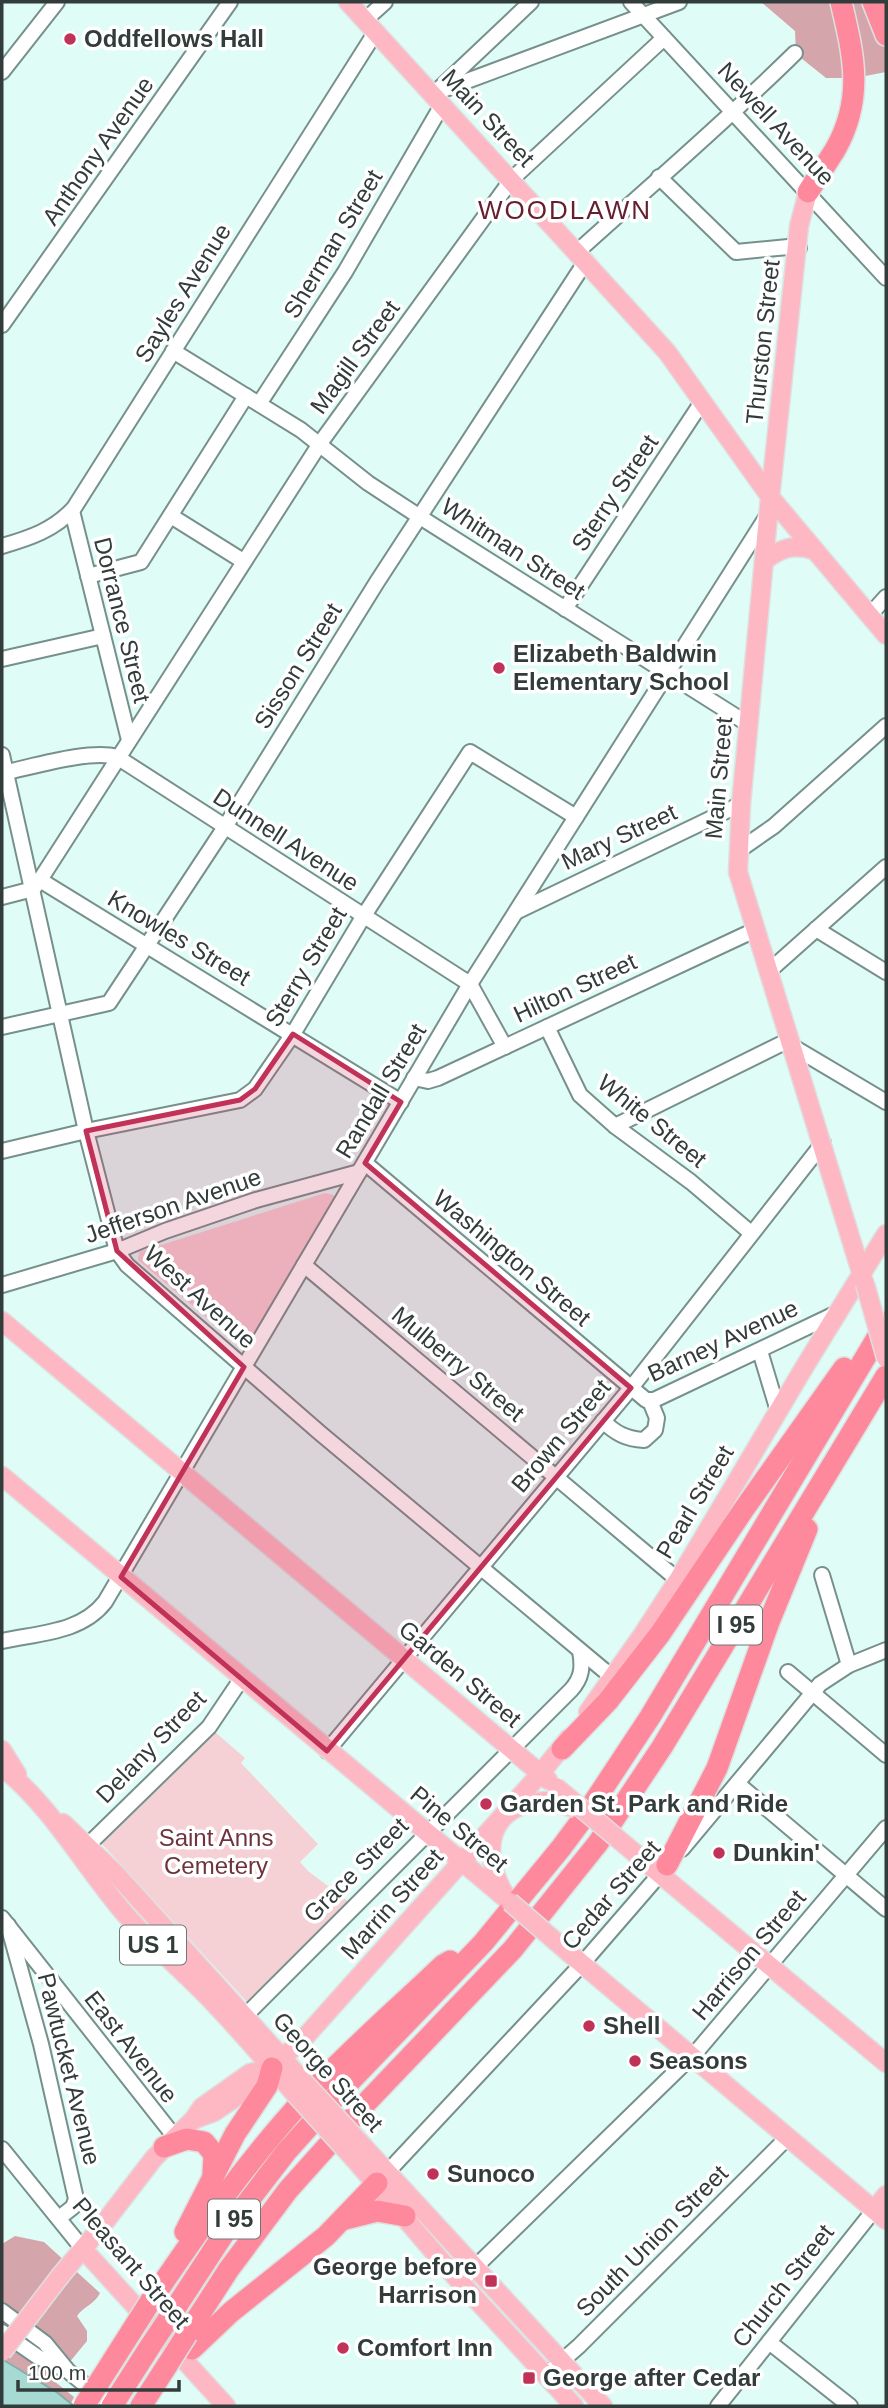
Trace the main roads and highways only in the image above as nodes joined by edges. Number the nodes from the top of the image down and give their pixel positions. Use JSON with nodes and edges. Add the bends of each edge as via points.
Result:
{"nodes":[{"id":1,"x":348,"y":2,"type":"edge"},
{"id":2,"x":841,"y":2,"type":"edge"},
{"id":3,"x":873,"y":2,"type":"edge"},
{"id":4,"x":886,"y":35,"type":"edge"},
{"id":5,"x":808,"y":192,"type":"joint"},
{"id":6,"x":776,"y":445,"type":"junction"},
{"id":7,"x":750,"y":469,"type":"junction"},
{"id":8,"x":769,"y":506,"type":"junction"},
{"id":9,"x":814,"y":550,"type":"junction"},
{"id":10,"x":764,"y":561,"type":"junction"},
{"id":11,"x":886,"y":635,"type":"edge"},
{"id":12,"x":886,"y":1234,"type":"edge"},
{"id":13,"x":863,"y":1280,"type":"junction"},
{"id":14,"x":886,"y":1310,"type":"edge"},
{"id":15,"x":2,"y":1321,"type":"edge"},
{"id":16,"x":886,"y":1323,"type":"edge"},
{"id":17,"x":886,"y":1358,"type":"edge"},
{"id":18,"x":886,"y":1376,"type":"edge"},
{"id":19,"x":839,"y":1453,"type":"junction"},
{"id":20,"x":2,"y":1476,"type":"edge"},
{"id":21,"x":562,"y":1749,"type":"junction"},
{"id":22,"x":2,"y":1750,"type":"edge"},
{"id":23,"x":2,"y":1767,"type":"edge"},
{"id":24,"x":540,"y":1774,"type":"junction"},
{"id":25,"x":22,"y":1783,"type":"junction"},
{"id":26,"x":551,"y":1794,"type":"junction"},
{"id":27,"x":48,"y":1811,"type":"junction"},
{"id":28,"x":501,"y":1817,"type":"junction"},
{"id":29,"x":461,"y":1863,"type":"junction"},
{"id":30,"x":663,"y":1870,"type":"junction"},
{"id":31,"x":487,"y":1873,"type":"junction"},
{"id":32,"x":483,"y":1942,"type":"junction"},
{"id":33,"x":157,"y":1949,"type":"junction"},
{"id":34,"x":240,"y":2021,"type":"junction"},
{"id":35,"x":277,"y":2063,"type":"junction"},
{"id":36,"x":886,"y":2063,"type":"edge"},
{"id":37,"x":230,"y":2086,"type":"junction"},
{"id":38,"x":192,"y":2120,"type":"junction"},
{"id":39,"x":169,"y":2142,"type":"junction"},
{"id":40,"x":382,"y":2178,"type":"junction"},
{"id":41,"x":211,"y":2180,"type":"junction"},
{"id":42,"x":886,"y":2195,"type":"edge"},
{"id":43,"x":880,"y":2215,"type":"edge"},
{"id":44,"x":405,"y":2216,"type":"junction"},
{"id":45,"x":343,"y":2220,"type":"junction"},
{"id":46,"x":83,"y":2249,"type":"junction"},
{"id":47,"x":150,"y":2302,"type":"junction"},
{"id":48,"x":189,"y":2341,"type":"junction"},
{"id":49,"x":2,"y":2352,"type":"edge"},
{"id":50,"x":549,"y":2379,"type":"junction"},
{"id":51,"x":144,"y":2401,"type":"edge"},
{"id":52,"x":84,"y":2406,"type":"edge"},
{"id":53,"x":112,"y":2406,"type":"edge"},
{"id":54,"x":226,"y":2406,"type":"edge"},
{"id":55,"x":560,"y":2406,"type":"edge"},
{"id":56,"x":574,"y":2406,"type":"edge"},
{"id":57,"x":603,"y":2406,"type":"edge"}],
"edges":[{"from":1,"to":7,"type":"main road","name":"Main Street","via":[[667,352]]},
{"from":2,"to":5,"type":"highway","via":[[853,53],[853,102],[835,150]]},
{"from":3,"to":4,"type":"highway"},
{"from":5,"to":6,"type":"main road","name":"Thurston Street","via":[[799,226]]},
{"from":6,"to":7,"type":"main road"},
{"from":6,"to":8,"type":"main road","name":"Thurston Street"},
{"from":7,"to":8,"type":"main road","name":"Main Street"},
{"from":8,"to":9,"type":"main road"},
{"from":8,"to":10,"type":"main road","name":"Main Street"},
{"from":9,"to":10,"type":"main road","via":[[781,548]]},
{"from":9,"to":11,"type":"main road"},
{"from":10,"to":13,"type":"main road","name":"Main Street","via":[[741,804],[740,883]]},
{"from":12,"to":13,"type":"main road","name":"Pearl Street"},
{"from":13,"to":17,"type":"main road","name":"Main Street","bridge":true},
{"from":13,"to":21,"type":"main road","name":"Pearl Street","via":[[837,1313],[678,1580]]},
{"from":14,"to":21,"type":"highway","via":[[660,1634],[608,1701]]},
{"from":15,"to":24,"type":"main road","name":"Garden Street"},
{"from":16,"to":32,"type":"highway","number":"I 95","via":[[626,1756],[561,1848]]},
{"from":18,"to":19,"type":"highway","number":"I 95"},
{"from":19,"to":30,"type":"highway","via":[[776,1604],[717,1768]]},
{"from":19,"to":48,"type":"highway","number":"I 95","via":[[662,1747],[598,1843],[500,1963],[314,2159],[252,2237]]},
{"from":20,"to":29,"type":"main road","name":"Pine Street"},
{"from":21,"to":24,"type":"main road","name":"Marrin Street"},
{"from":22,"to":25,"type":"main road","number":"US 1"},
{"from":23,"to":25,"type":"main road","name":"George Street","number":"US 1"},
{"from":24,"to":26,"type":"main road","name":"Garden Street"},
{"from":24,"to":28,"type":"main road","name":"Marrin Street"},
{"from":25,"to":27,"type":"main road","name":"George Street","number":"US 1"},
{"from":26,"to":28,"type":"main road"},
{"from":26,"to":30,"type":"main road","bridge":true,"via":[[591,1816]]},
{"from":27,"to":33,"type":"main road","name":"George Street","number":"US 1","via":[[99,1882]]},
{"from":27,"to":34,"type":"main road","name":"George Street","number":"US 1","via":[[88,1845]]},
{"from":28,"to":29,"type":"main road","name":"Marrin Street"},
{"from":28,"to":31,"type":"main road","via":[[491,1842]]},
{"from":29,"to":31,"type":"main road","name":"Pine Street"},
{"from":29,"to":35,"type":"main road","name":"Marrin Street"},
{"from":30,"to":36,"type":"main road"},
{"from":31,"to":43,"type":"main road","name":"Pine Street","bridge":true,"via":[[510,1902]]},
{"from":32,"to":47,"type":"highway","via":[[443,1965],[306,2096],[230,2188]]},
{"from":32,"to":53,"type":"highway","number":"I 95","bridge":true,"via":[[280,2159],[221,2237]]},
{"from":33,"to":34,"type":"main road","name":"George Street","number":"US 1"},
{"from":33,"to":37,"type":"main road","via":[[244,2053],[244,2070]]},
{"from":34,"to":35,"type":"main road","name":"George Street","number":"US 1"},
{"from":35,"to":37,"type":"main road"},
{"from":35,"to":38,"type":"main road","via":[[222,2107]]},
{"from":35,"to":40,"type":"main road","name":"George Street","bridge":true},
{"from":35,"to":41,"type":"highway"},
{"from":37,"to":38,"type":"main road"},
{"from":38,"to":39,"type":"main road"},
{"from":39,"to":41,"type":"highway","via":[[187,2139],[204,2142],[212,2149]]},
{"from":39,"to":46,"type":"main road"},
{"from":40,"to":44,"type":"main road","name":"George Street"},
{"from":40,"to":45,"type":"highway"},
{"from":40,"to":57,"type":"main road","name":"George Street","via":[[476,2268]]},
{"from":41,"to":47,"type":"highway"},
{"from":42,"to":43,"type":"main road","name":"Church Street"},
{"from":44,"to":45,"type":"highway","via":[[377,2211]]},
{"from":44,"to":50,"type":"main road","name":"George Street"},
{"from":45,"to":48,"type":"highway"},
{"from":46,"to":49,"type":"main road","bridge":true},
{"from":46,"to":54,"type":"main road","name":"Pleasant Street"},
{"from":47,"to":52,"type":"highway","bridge":true},
{"from":48,"to":51,"type":"highway","number":"I 95","bridge":true},
{"from":50,"to":55,"type":"main road"},
{"from":50,"to":56,"type":"main road","name":"George Street"}]}
